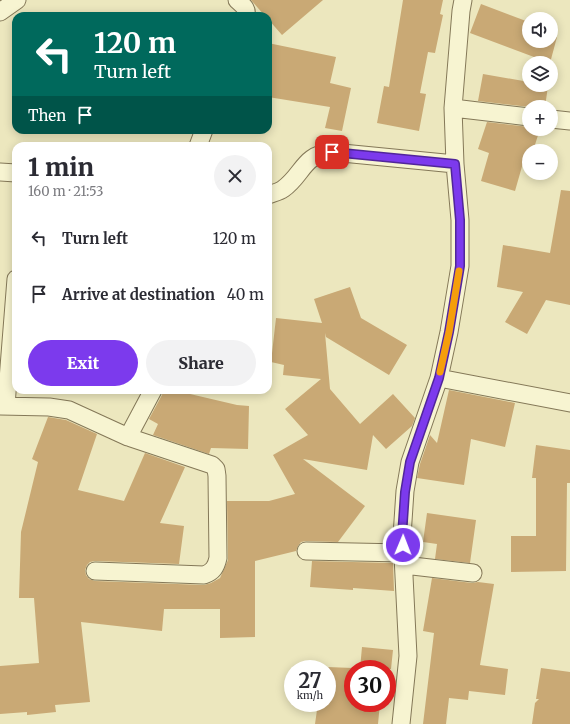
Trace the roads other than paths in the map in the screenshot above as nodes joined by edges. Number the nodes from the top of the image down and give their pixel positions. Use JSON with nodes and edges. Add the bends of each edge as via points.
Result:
{"nodes":[{"id":1,"x":17,"y":0,"type":"edge"},
{"id":2,"x":237,"y":0,"type":"edge"},
{"id":3,"x":463,"y":0,"type":"edge"},
{"id":4,"x":0,"y":12,"type":"edge"},
{"id":5,"x":247,"y":12,"type":"edge"},
{"id":6,"x":453,"y":108,"type":"junction"},
{"id":7,"x":522,"y":116,"type":"edge"},
{"id":8,"x":558,"y":120,"type":"edge"},
{"id":9,"x":570,"y":121,"type":"edge"},
{"id":10,"x":455,"y":164,"type":"junction"},
{"id":11,"x":0,"y":172,"type":"edge"},
{"id":12,"x":12,"y":173,"type":"edge"},
{"id":13,"x":272,"y":193,"type":"edge"},
{"id":14,"x":12,"y":319,"type":"edge"},
{"id":15,"x":439,"y":378,"type":"junction"},
{"id":16,"x":151,"y":394,"type":"edge"},
{"id":17,"x":570,"y":403,"type":"edge"},
{"id":18,"x":3,"y":406,"type":"edge"},
{"id":19,"x":128,"y":437,"type":"junction"},
{"id":20,"x":306,"y":551,"type":"dead end"},
{"id":21,"x":404,"y":559,"type":"junction"},
{"id":22,"x":95,"y":571,"type":"dead end"},
{"id":23,"x":473,"y":573,"type":"dead end"},
{"id":24,"x":401,"y":724,"type":"edge"}],
"edges":[{"from":1,"to":4,"type":"street"},
{"from":2,"to":5,"type":"street"},
{"from":3,"to":6,"type":"street"},
{"from":6,"to":7,"type":"street"},
{"from":6,"to":10,"type":"street"},
{"from":8,"to":9,"type":"street"},
{"from":10,"to":13,"type":"street","via":[[322,153],[311,158],[282,190]]},
{"from":10,"to":15,"type":"street","via":[[460,220],[460,266]]},
{"from":11,"to":12,"type":"street"},
{"from":14,"to":18,"type":"street"},
{"from":15,"to":17,"type":"street"},
{"from":15,"to":21,"type":"street","via":[[410,462],[402,536]]},
{"from":16,"to":19,"type":"street"},
{"from":18,"to":19,"type":"street","via":[[59,408]]},
{"from":19,"to":22,"type":"street","via":[[212,465],[216,469],[218,558],[211,573],[204,575]]},
{"from":20,"to":21,"type":"street"},
{"from":21,"to":23,"type":"street"},
{"from":21,"to":24,"type":"street","via":[[408,656]]}]}
